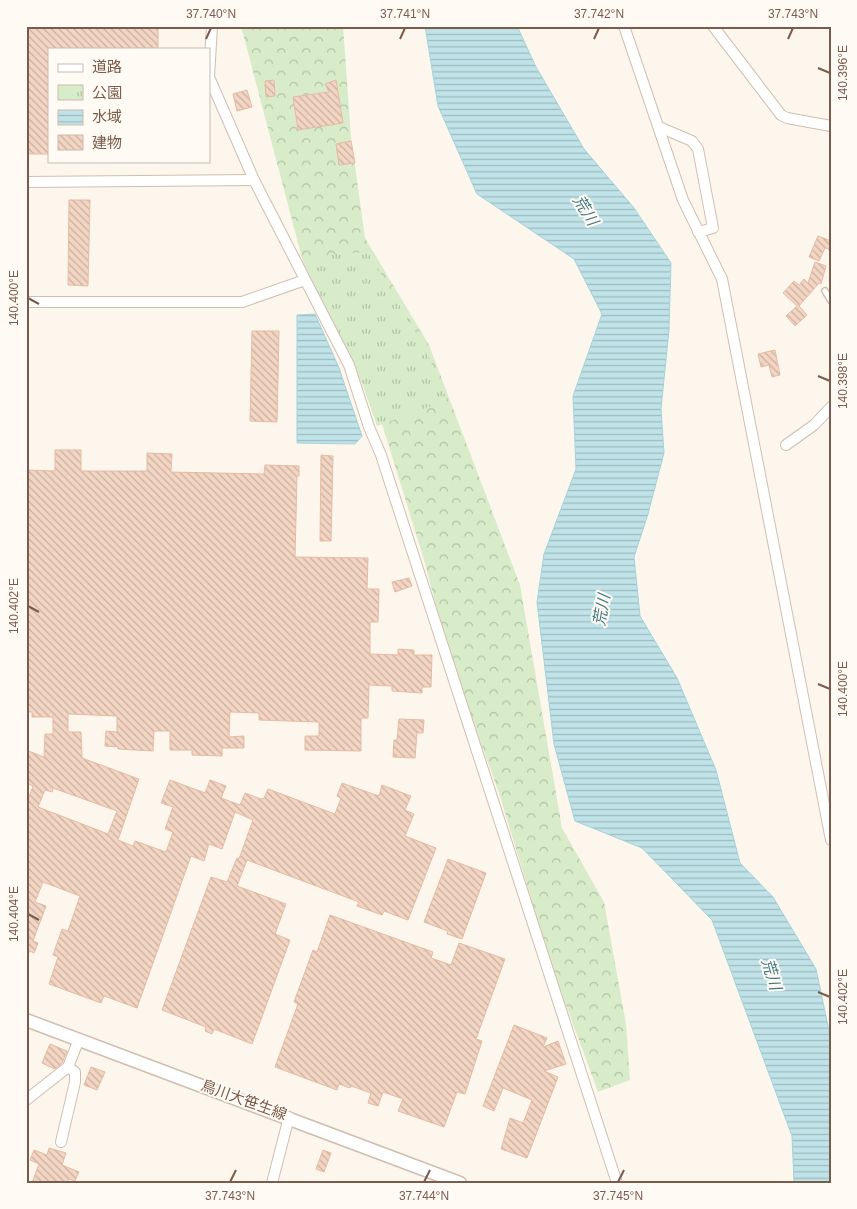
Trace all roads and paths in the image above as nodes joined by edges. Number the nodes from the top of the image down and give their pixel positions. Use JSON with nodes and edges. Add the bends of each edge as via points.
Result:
{"nodes":[{"id":1,"x":212,"y":26,"type":"edge"},
{"id":2,"x":624,"y":26,"type":"edge"},
{"id":3,"x":713,"y":26,"type":"edge"},
{"id":4,"x":210,"y":60,"type":"edge"},
{"id":5,"x":210,"y":79,"type":"edge"},
{"id":6,"x":831,"y":126,"type":"edge"},
{"id":7,"x":660,"y":127,"type":"junction"},
{"id":8,"x":254,"y":180,"type":"junction"},
{"id":9,"x":26,"y":182,"type":"edge"},
{"id":10,"x":698,"y":232,"type":"junction"},
{"id":11,"x":305,"y":280,"type":"junction"},
{"id":12,"x":825,"y":291,"type":"dead end"},
{"id":13,"x":831,"y":301,"type":"edge"},
{"id":14,"x":26,"y":302,"type":"edge"},
{"id":15,"x":831,"y":408,"type":"edge"},
{"id":16,"x":786,"y":445,"type":"dead end"},
{"id":17,"x":831,"y":840,"type":"edge"},
{"id":18,"x":26,"y":1020,"type":"edge"},
{"id":19,"x":79,"y":1039,"type":"junction"},
{"id":20,"x":68,"y":1067,"type":"junction"},
{"id":21,"x":26,"y":1100,"type":"edge"},
{"id":22,"x":289,"y":1117,"type":"junction"},
{"id":23,"x":61,"y":1142,"type":"dead end"},
{"id":24,"x":272,"y":1183,"type":"edge"},
{"id":25,"x":460,"y":1183,"type":"edge"},
{"id":26,"x":617,"y":1183,"type":"edge"}],
"edges":[{"from":1,"to":4,"type":"street"},
{"from":2,"to":7,"type":"street"},
{"from":3,"to":6,"type":"street","via":[[781,115]]},
{"from":5,"to":8,"type":"street"},
{"from":7,"to":10,"type":"street","via":[[683,200]]},
{"from":7,"to":10,"type":"street","via":[[692,141],[698,149],[712,228]]},
{"from":8,"to":9,"type":"street"},
{"from":8,"to":11,"type":"street"},
{"from":10,"to":17,"type":"street","via":[[718,268],[724,290]]},
{"from":11,"to":14,"type":"street","via":[[242,302]]},
{"from":11,"to":26,"type":"street","via":[[349,365],[381,455]]},
{"from":12,"to":13,"type":"lane"},
{"from":15,"to":16,"type":"street"},
{"from":18,"to":19,"type":"street","name":"鳥川大笹生線"},
{"from":19,"to":20,"type":"street"},
{"from":19,"to":22,"type":"street","name":"鳥川大笹生線"},
{"from":20,"to":21,"type":"street"},
{"from":20,"to":23,"type":"street","via":[[75,1072],[75,1082]]},
{"from":22,"to":24,"type":"street"},
{"from":22,"to":25,"type":"street","name":"鳥川大笹生線"}]}
